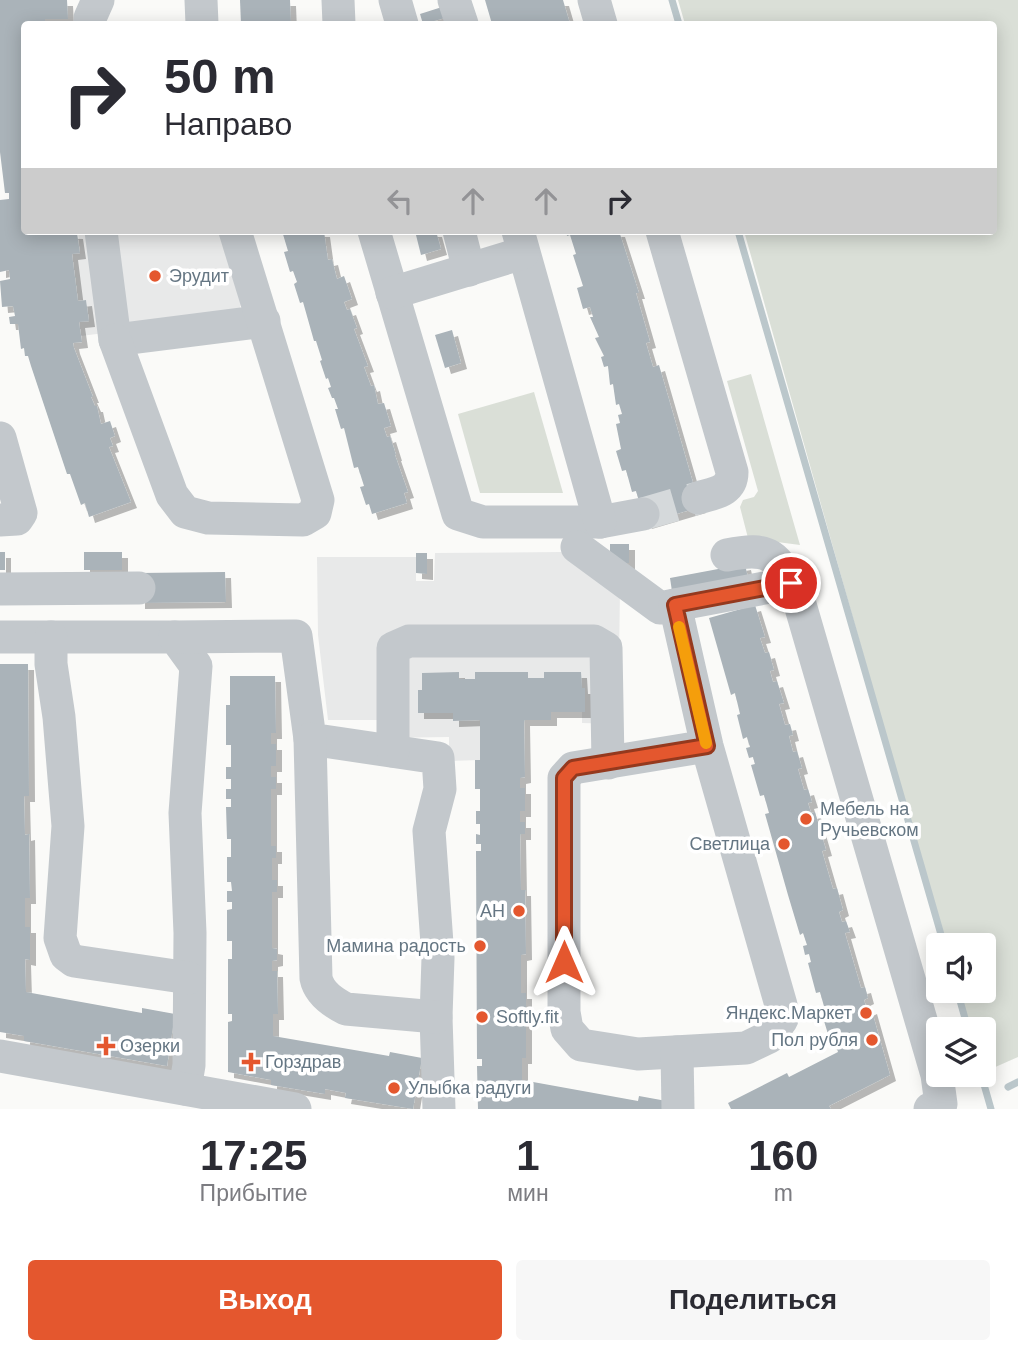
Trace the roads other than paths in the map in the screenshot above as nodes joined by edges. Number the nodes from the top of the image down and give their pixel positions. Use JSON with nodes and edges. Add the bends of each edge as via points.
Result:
{"nodes":[{"id":1,"x":98,"y":0,"type":"edge"},
{"id":2,"x":201,"y":0,"type":"edge"},
{"id":3,"x":338,"y":0,"type":"edge"},
{"id":4,"x":395,"y":0,"type":"edge"},
{"id":5,"x":454,"y":0,"type":"edge"},
{"id":6,"x":594,"y":0,"type":"edge"},
{"id":7,"x":90,"y":21,"type":"edge"},
{"id":8,"x":202,"y":21,"type":"edge"},
{"id":9,"x":339,"y":21,"type":"edge"},
{"id":10,"x":401,"y":21,"type":"edge"},
{"id":11,"x":461,"y":21,"type":"edge"},
{"id":12,"x":600,"y":21,"type":"edge"},
{"id":13,"x":102,"y":235,"type":"edge"},
{"id":14,"x":236,"y":235,"type":"edge"},
{"id":15,"x":375,"y":235,"type":"edge"},
{"id":16,"x":460,"y":235,"type":"edge"},
{"id":17,"x":663,"y":235,"type":"edge"},
{"id":18,"x":521,"y":242,"type":"edge"},
{"id":19,"x":469,"y":270,"type":"junction"},
{"id":20,"x":392,"y":292,"type":"junction"},
{"id":21,"x":264,"y":321,"type":"junction"},
{"id":22,"x":115,"y":341,"type":"junction"},
{"id":23,"x":0,"y":438,"type":"edge"},
{"id":24,"x":698,"y":498,"type":"tunnel mouth"},
{"id":25,"x":643,"y":514,"type":"tunnel mouth"},
{"id":26,"x":0,"y":520,"type":"edge"},
{"id":27,"x":600,"y":522,"type":"junction"},
{"id":28,"x":577,"y":547,"type":"dead end"},
{"id":29,"x":737,"y":564,"type":"dead end"},
{"id":30,"x":785,"y":575,"type":"junction"},
{"id":31,"x":139,"y":588,"type":"dead end"},
{"id":32,"x":0,"y":589,"type":"edge"},
{"id":33,"x":675,"y":605,"type":"junction"},
{"id":34,"x":223,"y":636,"type":"junction"},
{"id":35,"x":0,"y":637,"type":"edge"},
{"id":36,"x":51,"y":637,"type":"junction"},
{"id":37,"x":175,"y":637,"type":"junction"},
{"id":38,"x":196,"y":666,"type":"junction"},
{"id":39,"x":310,"y":739,"type":"junction"},
{"id":40,"x":707,"y":746,"type":"junction"},
{"id":41,"x":393,"y":751,"type":"junction"},
{"id":42,"x":608,"y":763,"type":"junction"},
{"id":43,"x":189,"y":978,"type":"junction"},
{"id":44,"x":436,"y":1017,"type":"junction"},
{"id":45,"x":677,"y":1052,"type":"junction"},
{"id":46,"x":0,"y":1056,"type":"edge"},
{"id":47,"x":185,"y":1089,"type":"junction"},
{"id":48,"x":295,"y":1109,"type":"edge"},
{"id":49,"x":439,"y":1109,"type":"edge"},
{"id":50,"x":678,"y":1109,"type":"edge"},
{"id":51,"x":930,"y":1109,"type":"edge"}],
"edges":[{"from":1,"to":7,"type":"street"},
{"from":2,"to":8,"type":"street"},
{"from":3,"to":9,"type":"street"},
{"from":4,"to":10,"type":"street"},
{"from":5,"to":11,"type":"street"},
{"from":6,"to":12,"type":"street"},
{"from":13,"to":22,"type":"street"},
{"from":14,"to":21,"type":"street"},
{"from":15,"to":20,"type":"street"},
{"from":16,"to":19,"type":"street"},
{"from":17,"to":24,"type":"street","via":[[732,472],[727,489]]},
{"from":18,"to":19,"type":"street"},
{"from":18,"to":27,"type":"street"},
{"from":19,"to":20,"type":"street"},
{"from":20,"to":27,"type":"street","via":[[458,514],[483,522]]},
{"from":21,"to":22,"type":"street"},
{"from":21,"to":22,"type":"street","via":[[318,500],[315,513],[303,520],[208,519],[186,512],[172,495]]},
{"from":23,"to":26,"type":"street","via":[[21,513],[16,519]]},
{"from":25,"to":27,"type":"street"},
{"from":28,"to":33,"type":"street","via":[[660,608]]},
{"from":29,"to":30,"type":"street","via":[[750,551],[766,553]]},
{"from":30,"to":33,"type":"street"},
{"from":30,"to":51,"type":"street","via":[[797,594],[937,1075],[941,1104]]},
{"from":31,"to":32,"type":"street"},
{"from":33,"to":40,"type":"street"},
{"from":34,"to":37,"type":"street"},
{"from":34,"to":38,"type":"street"},
{"from":34,"to":39,"type":"street","via":[[296,636]]},
{"from":35,"to":36,"type":"street"},
{"from":36,"to":37,"type":"street"},
{"from":36,"to":43,"type":"street","via":[[68,826],[60,938],[66,955],[74,961]]},
{"from":37,"to":38,"type":"street"},
{"from":38,"to":43,"type":"street","via":[[185,813]]},
{"from":39,"to":41,"type":"street"},
{"from":39,"to":44,"type":"street","via":[[318,988],[346,1009]]},
{"from":40,"to":42,"type":"street"},
{"from":40,"to":45,"type":"street","via":[[782,1019],[769,1037],[746,1048]]},
{"from":41,"to":42,"type":"street","via":[[393,648],[409,641],[594,641],[606,648]]},
{"from":41,"to":44,"type":"street","via":[[438,758],[440,789],[429,831],[438,958]]},
{"from":42,"to":45,"type":"street","via":[[573,768],[564,778],[567,1029],[582,1045],[638,1054]]},
{"from":43,"to":47,"type":"street"},
{"from":44,"to":49,"type":"street"},
{"from":45,"to":50,"type":"street"},
{"from":46,"to":47,"type":"street"},
{"from":47,"to":48,"type":"street"}]}
